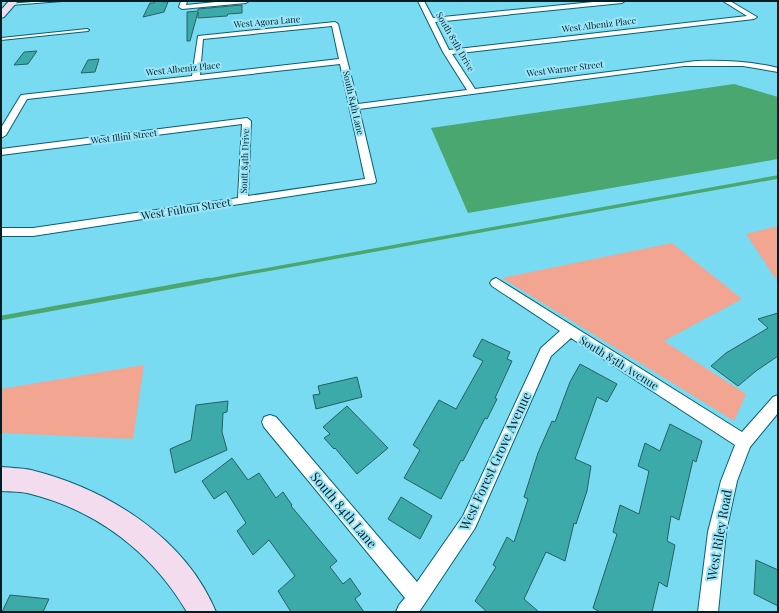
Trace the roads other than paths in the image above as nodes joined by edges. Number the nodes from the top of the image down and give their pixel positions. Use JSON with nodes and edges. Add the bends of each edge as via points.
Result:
{"nodes":[{"id":1,"x":60,"y":1,"type":"edge"},
{"id":2,"x":246,"y":1,"type":"edge"},
{"id":3,"x":421,"y":1,"type":"edge"},
{"id":4,"x":622,"y":1,"type":"edge"},
{"id":5,"x":13,"y":2,"type":"edge"},
{"id":6,"x":728,"y":2,"type":"edge"},
{"id":7,"x":745,"y":2,"type":"edge"},
{"id":8,"x":183,"y":4,"type":"edge"},
{"id":9,"x":1,"y":15,"type":"edge"},
{"id":10,"x":430,"y":20,"type":"junction"},
{"id":11,"x":335,"y":24,"type":"joint"},
{"id":12,"x":87,"y":30,"type":"dead end"},
{"id":13,"x":1,"y":39,"type":"edge"},
{"id":14,"x":447,"y":52,"type":"junction"},
{"id":15,"x":344,"y":61,"type":"junction"},
{"id":16,"x":778,"y":70,"type":"edge"},
{"id":17,"x":196,"y":78,"type":"junction"},
{"id":18,"x":472,"y":91,"type":"junction"},
{"id":19,"x":354,"y":107,"type":"junction"},
{"id":20,"x":247,"y":121,"type":"joint"},
{"id":21,"x":1,"y":135,"type":"edge"},
{"id":22,"x":1,"y":152,"type":"edge"},
{"id":23,"x":371,"y":181,"type":"joint"},
{"id":24,"x":243,"y":200,"type":"junction"},
{"id":25,"x":1,"y":232,"type":"edge"},
{"id":26,"x":496,"y":283,"type":"dead end"},
{"id":27,"x":569,"y":331,"type":"junction"},
{"id":28,"x":778,"y":402,"type":"edge"},
{"id":29,"x":270,"y":422,"type":"dead end"},
{"id":30,"x":744,"y":442,"type":"junction"},
{"id":31,"x":1,"y":479,"type":"edge"},
{"id":32,"x":418,"y":598,"type":"junction"},
{"id":33,"x":202,"y":612,"type":"edge"},
{"id":34,"x":406,"y":612,"type":"edge"},
{"id":35,"x":708,"y":612,"type":"edge"}],
"edges":[{"from":1,"to":5,"type":"lane"},
{"from":2,"to":8,"type":"street"},
{"from":3,"to":10,"type":"street","name":"South 85th Drive"},
{"from":4,"to":10,"type":"street"},
{"from":5,"to":9,"type":"street"},
{"from":6,"to":7,"type":"street"},
{"from":6,"to":14,"type":"street","name":"West Albeniz Place","via":[[754,17]]},
{"from":10,"to":14,"type":"street","name":"South 85th Drive"},
{"from":11,"to":15,"type":"street","name":"South 84th Lane"},
{"from":11,"to":17,"type":"street","name":"West Agora Lane","via":[[200,37]]},
{"from":12,"to":13,"type":"lane"},
{"from":14,"to":18,"type":"street","name":"South 85th Drive"},
{"from":15,"to":17,"type":"street","name":"West Albeniz Place"},
{"from":15,"to":19,"type":"street","name":"South 84th Lane"},
{"from":16,"to":18,"type":"street","name":"West Warner Street","via":[[712,62]]},
{"from":17,"to":21,"type":"street","name":"West Albeniz Place","via":[[24,97]]},
{"from":18,"to":19,"type":"street","name":"West Warner Street"},
{"from":19,"to":23,"type":"street","name":"South 84th Lane"},
{"from":20,"to":22,"type":"street","name":"West Illini Street"},
{"from":20,"to":24,"type":"street","name":"Soutt 84th Drive"},
{"from":23,"to":24,"type":"street","name":"West Fulton Street"},
{"from":24,"to":25,"type":"street","name":"West Fulton Street","via":[[33,232]]},
{"from":26,"to":27,"type":"street","name":"South 85th Avenue"},
{"from":27,"to":30,"type":"street","name":"South 85th Avenue"},
{"from":27,"to":32,"type":"street","name":"West Forest Grove Avenue","via":[[546,352],[469,522]]},
{"from":28,"to":30,"type":"street","name":"West Riley Road"},
{"from":29,"to":32,"type":"street","name":"South 84th Lane"},
{"from":30,"to":35,"type":"street","name":"West Riley Road","via":[[729,481],[717,532]]},
{"from":31,"to":33,"type":"street","via":[[30,482],[64,493],[94,505],[126,525],[158,550]]},
{"from":32,"to":34,"type":"street","name":"West Forest Grove Avenue"}]}
